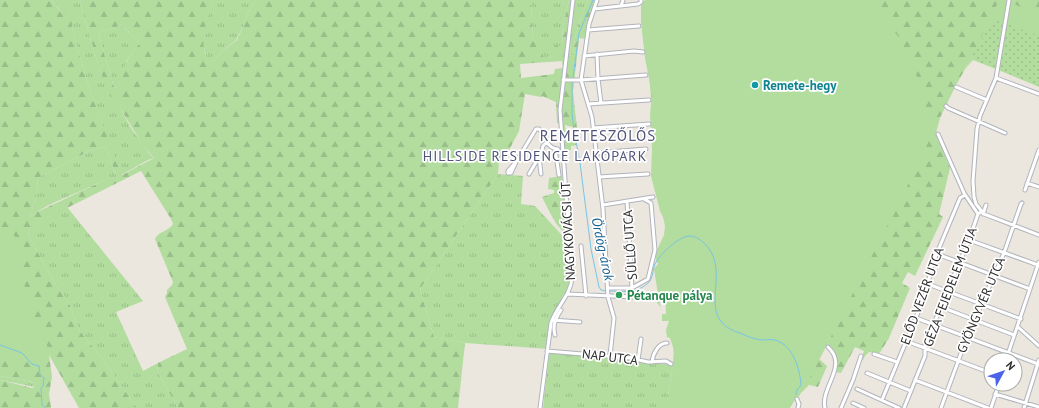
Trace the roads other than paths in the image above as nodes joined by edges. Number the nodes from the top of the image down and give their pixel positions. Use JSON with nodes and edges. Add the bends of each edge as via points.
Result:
{"nodes":[{"id":1,"x":573,"y":0,"type":"edge"},
{"id":2,"x":597,"y":0,"type":"edge"},
{"id":3,"x":623,"y":0,"type":"edge"},
{"id":4,"x":640,"y":0,"type":"edge"},
{"id":5,"x":1009,"y":1,"type":"edge"},
{"id":6,"x":621,"y":6,"type":"junction"},
{"id":7,"x":593,"y":9,"type":"junction"},
{"id":8,"x":638,"y":26,"type":"dead end"},
{"id":9,"x":588,"y":30,"type":"junction"},
{"id":10,"x":642,"y":52,"type":"dead end"},
{"id":11,"x":597,"y":54,"type":"junction"},
{"id":12,"x":584,"y":56,"type":"junction"},
{"id":13,"x":646,"y":75,"type":"dead end"},
{"id":14,"x":996,"y":78,"type":"junction"},
{"id":15,"x":598,"y":79,"type":"junction"},
{"id":16,"x":563,"y":80,"type":"junction"},
{"id":17,"x":581,"y":80,"type":"junction"},
{"id":18,"x":956,"y":87,"type":"dead end"},
{"id":19,"x":1039,"y":94,"type":"edge"},
{"id":20,"x":649,"y":100,"type":"dead end"},
{"id":21,"x":987,"y":100,"type":"junction"},
{"id":22,"x":601,"y":103,"type":"junction"},
{"id":23,"x":588,"y":104,"type":"junction"},
{"id":24,"x":946,"y":106,"type":"dead end"},
{"id":25,"x":979,"y":120,"type":"junction"},
{"id":26,"x":649,"y":124,"type":"dead end"},
{"id":27,"x":593,"y":128,"type":"junction"},
{"id":28,"x":1005,"y":133,"type":"dead end"},
{"id":29,"x":938,"y":134,"type":"dead end"},
{"id":30,"x":547,"y":142,"type":"junction"},
{"id":31,"x":646,"y":149,"type":"dead end"},
{"id":32,"x":1039,"y":150,"type":"edge"},
{"id":33,"x":596,"y":153,"type":"junction"},
{"id":34,"x":539,"y":157,"type":"junction"},
{"id":35,"x":516,"y":162,"type":"dead end"},
{"id":36,"x":530,"y":174,"type":"dead end"},
{"id":37,"x":541,"y":174,"type":"dead end"},
{"id":38,"x":648,"y":174,"type":"dead end"},
{"id":39,"x":559,"y":175,"type":"dead end"},
{"id":40,"x":599,"y":177,"type":"junction"},
{"id":41,"x":1027,"y":183,"type":"junction"},
{"id":42,"x":1039,"y":187,"type":"edge"},
{"id":43,"x":1025,"y":190,"type":"dead end"},
{"id":44,"x":965,"y":195,"type":"junction"},
{"id":45,"x":653,"y":197,"type":"dead end"},
{"id":46,"x":644,"y":199,"type":"junction"},
{"id":47,"x":627,"y":201,"type":"junction"},
{"id":48,"x":1022,"y":203,"type":"dead end"},
{"id":49,"x":603,"y":205,"type":"junction"},
{"id":50,"x":986,"y":205,"type":"dead end"},
{"id":51,"x":982,"y":213,"type":"junction"},
{"id":52,"x":978,"y":214,"type":"junction"},
{"id":53,"x":1013,"y":226,"type":"junction"},
{"id":54,"x":1039,"y":235,"type":"edge"},
{"id":55,"x":969,"y":240,"type":"junction"},
{"id":56,"x":581,"y":246,"type":"dead end"},
{"id":57,"x":1004,"y":253,"type":"junction"},
{"id":58,"x":937,"y":254,"type":"junction"},
{"id":59,"x":959,"y":262,"type":"junction"},
{"id":60,"x":1038,"y":264,"type":"edge"},
{"id":61,"x":994,"y":275,"type":"junction"},
{"id":62,"x":928,"y":284,"type":"junction"},
{"id":63,"x":608,"y":288,"type":"junction"},
{"id":64,"x":632,"y":288,"type":"junction"},
{"id":65,"x":1030,"y":289,"type":"junction"},
{"id":66,"x":947,"y":292,"type":"junction"},
{"id":67,"x":567,"y":294,"type":"junction"},
{"id":68,"x":586,"y":296,"type":"junction"},
{"id":69,"x":608,"y":296,"type":"junction"},
{"id":70,"x":656,"y":298,"type":"dead end"},
{"id":71,"x":981,"y":304,"type":"junction"},
{"id":72,"x":941,"y":307,"type":"junction"},
{"id":73,"x":561,"y":310,"type":"dead end"},
{"id":74,"x":916,"y":318,"type":"junction"},
{"id":75,"x":1021,"y":319,"type":"junction"},
{"id":76,"x":974,"y":320,"type":"junction"},
{"id":77,"x":553,"y":321,"type":"junction"},
{"id":78,"x":580,"y":322,"type":"dead end"},
{"id":79,"x":934,"y":324,"type":"junction"},
{"id":80,"x":1018,"y":327,"type":"junction"},
{"id":81,"x":555,"y":335,"type":"dead end"},
{"id":82,"x":1014,"y":335,"type":"junction"},
{"id":83,"x":967,"y":337,"type":"junction"},
{"id":84,"x":641,"y":339,"type":"dead end"},
{"id":85,"x":906,"y":341,"type":"junction"},
{"id":86,"x":667,"y":343,"type":"dead end"},
{"id":87,"x":1039,"y":346,"type":"edge"},
{"id":88,"x":828,"y":347,"type":"dead end"},
{"id":89,"x":925,"y":348,"type":"junction"},
{"id":90,"x":547,"y":351,"type":"junction"},
{"id":91,"x":1009,"y":352,"type":"joint"},
{"id":92,"x":874,"y":354,"type":"dead end"},
{"id":93,"x":610,"y":356,"type":"junction"},
{"id":94,"x":861,"y":356,"type":"dead end"},
{"id":95,"x":1023,"y":357,"type":"edge"},
{"id":96,"x":638,"y":360,"type":"junction"},
{"id":97,"x":958,"y":361,"type":"junction"},
{"id":98,"x":652,"y":362,"type":"junction"},
{"id":99,"x":897,"y":362,"type":"junction"},
{"id":100,"x":1038,"y":362,"type":"edge"},
{"id":101,"x":671,"y":364,"type":"dead end"},
{"id":102,"x":983,"y":370,"type":"edge"},
{"id":103,"x":867,"y":373,"type":"dead end"},
{"id":104,"x":915,"y":380,"type":"junction"},
{"id":105,"x":889,"y":382,"type":"junction"},
{"id":106,"x":857,"y":389,"type":"dead end"},
{"id":107,"x":911,"y":391,"type":"junction"},
{"id":108,"x":947,"y":392,"type":"junction"},
{"id":109,"x":996,"y":394,"type":"joint"},
{"id":110,"x":797,"y":399,"type":"dead end"},
{"id":111,"x":882,"y":400,"type":"junction"},
{"id":112,"x":853,"y":403,"type":"dead end"},
{"id":113,"x":1026,"y":403,"type":"junction"},
{"id":114,"x":540,"y":408,"type":"edge"},
{"id":115,"x":798,"y":408,"type":"edge"},
{"id":116,"x":824,"y":408,"type":"edge"},
{"id":117,"x":841,"y":408,"type":"edge"},
{"id":118,"x":864,"y":408,"type":"edge"},
{"id":119,"x":899,"y":408,"type":"edge"},
{"id":120,"x":904,"y":408,"type":"edge"},
{"id":121,"x":941,"y":408,"type":"edge"},
{"id":122,"x":990,"y":408,"type":"edge"},
{"id":123,"x":1024,"y":408,"type":"edge"},
{"id":124,"x":1039,"y":408,"type":"edge"}],
"edges":[{"from":1,"to":16,"type":"street","name":"NAGYKOVÁCSI ÚT"},
{"from":2,"to":7,"type":"street"},
{"from":3,"to":6,"type":"street"},
{"from":4,"to":6,"type":"street","via":[[638,4]]},
{"from":5,"to":14,"type":"street"},
{"from":6,"to":7,"type":"street"},
{"from":7,"to":9,"type":"street"},
{"from":8,"to":9,"type":"street"},
{"from":9,"to":12,"type":"street"},
{"from":10,"to":11,"type":"street"},
{"from":11,"to":12,"type":"street"},
{"from":11,"to":15,"type":"street"},
{"from":12,"to":17,"type":"street"},
{"from":13,"to":15,"type":"street"},
{"from":14,"to":19,"type":"street"},
{"from":14,"to":21,"type":"street"},
{"from":15,"to":17,"type":"street"},
{"from":15,"to":22,"type":"street"},
{"from":16,"to":17,"type":"street"},
{"from":16,"to":67,"type":"street","name":"NAGYKOVÁCSI ÚT","via":[[560,123],[572,278]]},
{"from":17,"to":23,"type":"street"},
{"from":18,"to":21,"type":"street"},
{"from":20,"to":22,"type":"street"},
{"from":21,"to":25,"type":"street"},
{"from":22,"to":23,"type":"street"},
{"from":23,"to":27,"type":"street"},
{"from":24,"to":25,"type":"street"},
{"from":25,"to":28,"type":"street"},
{"from":25,"to":51,"type":"street","via":[[973,195]]},
{"from":26,"to":27,"type":"street"},
{"from":27,"to":33,"type":"street"},
{"from":29,"to":44,"type":"street"},
{"from":30,"to":34,"type":"street"},
{"from":30,"to":35,"type":"street","via":[[540,130],[536,129]]},
{"from":30,"to":39,"type":"street","via":[[556,149]]},
{"from":31,"to":33,"type":"street"},
{"from":32,"to":41,"type":"street"},
{"from":33,"to":40,"type":"street"},
{"from":34,"to":36,"type":"street"},
{"from":34,"to":37,"type":"street"},
{"from":38,"to":40,"type":"street"},
{"from":40,"to":49,"type":"street"},
{"from":41,"to":42,"type":"street"},
{"from":41,"to":43,"type":"street"},
{"from":44,"to":52,"type":"street"},
{"from":44,"to":58,"type":"street","name":"ELŐD VEZÉR UTCA","via":[[960,198]]},
{"from":45,"to":46,"type":"street"},
{"from":46,"to":47,"type":"street"},
{"from":46,"to":64,"type":"street","via":[[651,203],[655,248],[649,277]]},
{"from":47,"to":49,"type":"street"},
{"from":47,"to":64,"type":"street","name":"SÜLLŐ UTCA"},
{"from":48,"to":53,"type":"street","name":"GYÖNGYVÉR UTCA"},
{"from":49,"to":63,"type":"street"},
{"from":50,"to":51,"type":"street"},
{"from":51,"to":52,"type":"street","name":"GÉZA FEJEDELEM ÚTJA"},
{"from":51,"to":53,"type":"street"},
{"from":52,"to":55,"type":"street","name":"GÉZA FEJEDELEM ÚTJA"},
{"from":53,"to":54,"type":"street"},
{"from":53,"to":57,"type":"street","name":"GYÖNGYVÉR UTCA"},
{"from":55,"to":57,"type":"street"},
{"from":55,"to":59,"type":"street","name":"GÉZA FEJEDELEM ÚTJA"},
{"from":56,"to":68,"type":"street"},
{"from":57,"to":60,"type":"street"},
{"from":57,"to":61,"type":"street","name":"GYÖNGYVÉR UTCA"},
{"from":58,"to":59,"type":"street"},
{"from":58,"to":62,"type":"street","name":"ELŐD VEZÉR UTCA"},
{"from":59,"to":61,"type":"street"},
{"from":59,"to":66,"type":"street","name":"GÉZA FEJEDELEM ÚTJA"},
{"from":60,"to":65,"type":"street"},
{"from":61,"to":65,"type":"street"},
{"from":61,"to":71,"type":"street","name":"GYÖNGYVÉR UTCA"},
{"from":62,"to":66,"type":"street"},
{"from":62,"to":74,"type":"street","name":"ELŐD VEZÉR UTCA"},
{"from":63,"to":64,"type":"street"},
{"from":63,"to":69,"type":"street"},
{"from":65,"to":75,"type":"street"},
{"from":66,"to":71,"type":"street"},
{"from":66,"to":72,"type":"street","name":"GÉZA FEJEDELEM ÚTJA"},
{"from":67,"to":68,"type":"street"},
{"from":67,"to":77,"type":"street","name":"NAGYKOVÁCSI ÚT"},
{"from":68,"to":69,"type":"street"},
{"from":69,"to":70,"type":"street"},
{"from":69,"to":93,"type":"street","via":[[614,318]]},
{"from":71,"to":75,"type":"street"},
{"from":71,"to":76,"type":"street","name":"GYÖNGYVÉR UTCA"},
{"from":72,"to":76,"type":"street"},
{"from":72,"to":79,"type":"street","name":"GÉZA FEJEDELEM ÚTJA"},
{"from":73,"to":77,"type":"street"},
{"from":74,"to":79,"type":"street"},
{"from":74,"to":85,"type":"street","name":"ELŐD VEZÉR UTCA"},
{"from":75,"to":80,"type":"street"},
{"from":76,"to":82,"type":"street"},
{"from":76,"to":83,"type":"street","name":"GYÖNGYVÉR UTCA"},
{"from":77,"to":78,"type":"street"},
{"from":77,"to":81,"type":"street"},
{"from":77,"to":90,"type":"street","name":"NAGYKOVÁCSI ÚT"},
{"from":79,"to":83,"type":"street"},
{"from":79,"to":89,"type":"street","name":"GÉZA FEJEDELEM ÚTJA"},
{"from":80,"to":82,"type":"street"},
{"from":80,"to":87,"type":"street"},
{"from":82,"to":91,"type":"street"},
{"from":83,"to":91,"type":"street"},
{"from":83,"to":97,"type":"street","name":"GYÖNGYVÉR UTCA"},
{"from":84,"to":96,"type":"street"},
{"from":85,"to":89,"type":"street"},
{"from":85,"to":99,"type":"street","name":"ELŐD VEZÉR UTCA"},
{"from":86,"to":98,"type":"street","via":[[660,345]]},
{"from":88,"to":116,"type":"street","via":[[833,351],[835,363],[834,373],[824,398]]},
{"from":89,"to":97,"type":"street"},
{"from":89,"to":104,"type":"street","name":"GÉZA FEJEDELEM ÚTJA","via":[[925,356]]},
{"from":90,"to":93,"type":"street","name":"NAP UTCA"},
{"from":90,"to":114,"type":"street","name":"NAGYKOVÁCSI ÚT"},
{"from":92,"to":99,"type":"street"},
{"from":93,"to":96,"type":"street","name":"NAP UTCA"},
{"from":94,"to":117,"type":"street"},
{"from":95,"to":100,"type":"street"},
{"from":96,"to":98,"type":"street","name":"NAP UTCA"},
{"from":97,"to":102,"type":"street"},
{"from":97,"to":108,"type":"street","name":"GYÖNGYVÉR UTCA"},
{"from":98,"to":101,"type":"street","name":"NAP UTCA","via":[[667,361]]},
{"from":99,"to":105,"type":"street","name":"ELŐD VEZÉR UTCA"},
{"from":100,"to":113,"type":"street"},
{"from":103,"to":105,"type":"street"},
{"from":104,"to":107,"type":"street","name":"GÉZA FEJEDELEM ÚTJA"},
{"from":104,"to":108,"type":"street"},
{"from":105,"to":107,"type":"street"},
{"from":105,"to":111,"type":"street","name":"ELŐD VEZÉR UTCA"},
{"from":106,"to":111,"type":"street"},
{"from":107,"to":120,"type":"street","name":"GÉZA FEJEDELEM ÚTJA"},
{"from":108,"to":121,"type":"street","name":"GYÖNGYVÉR UTCA"},
{"from":108,"to":122,"type":"street"},
{"from":109,"to":113,"type":"street"},
{"from":109,"to":122,"type":"street"},
{"from":110,"to":115,"type":"street"},
{"from":111,"to":119,"type":"street"},
{"from":112,"to":118,"type":"street"},
{"from":113,"to":123,"type":"street"},
{"from":113,"to":124,"type":"street"}]}
